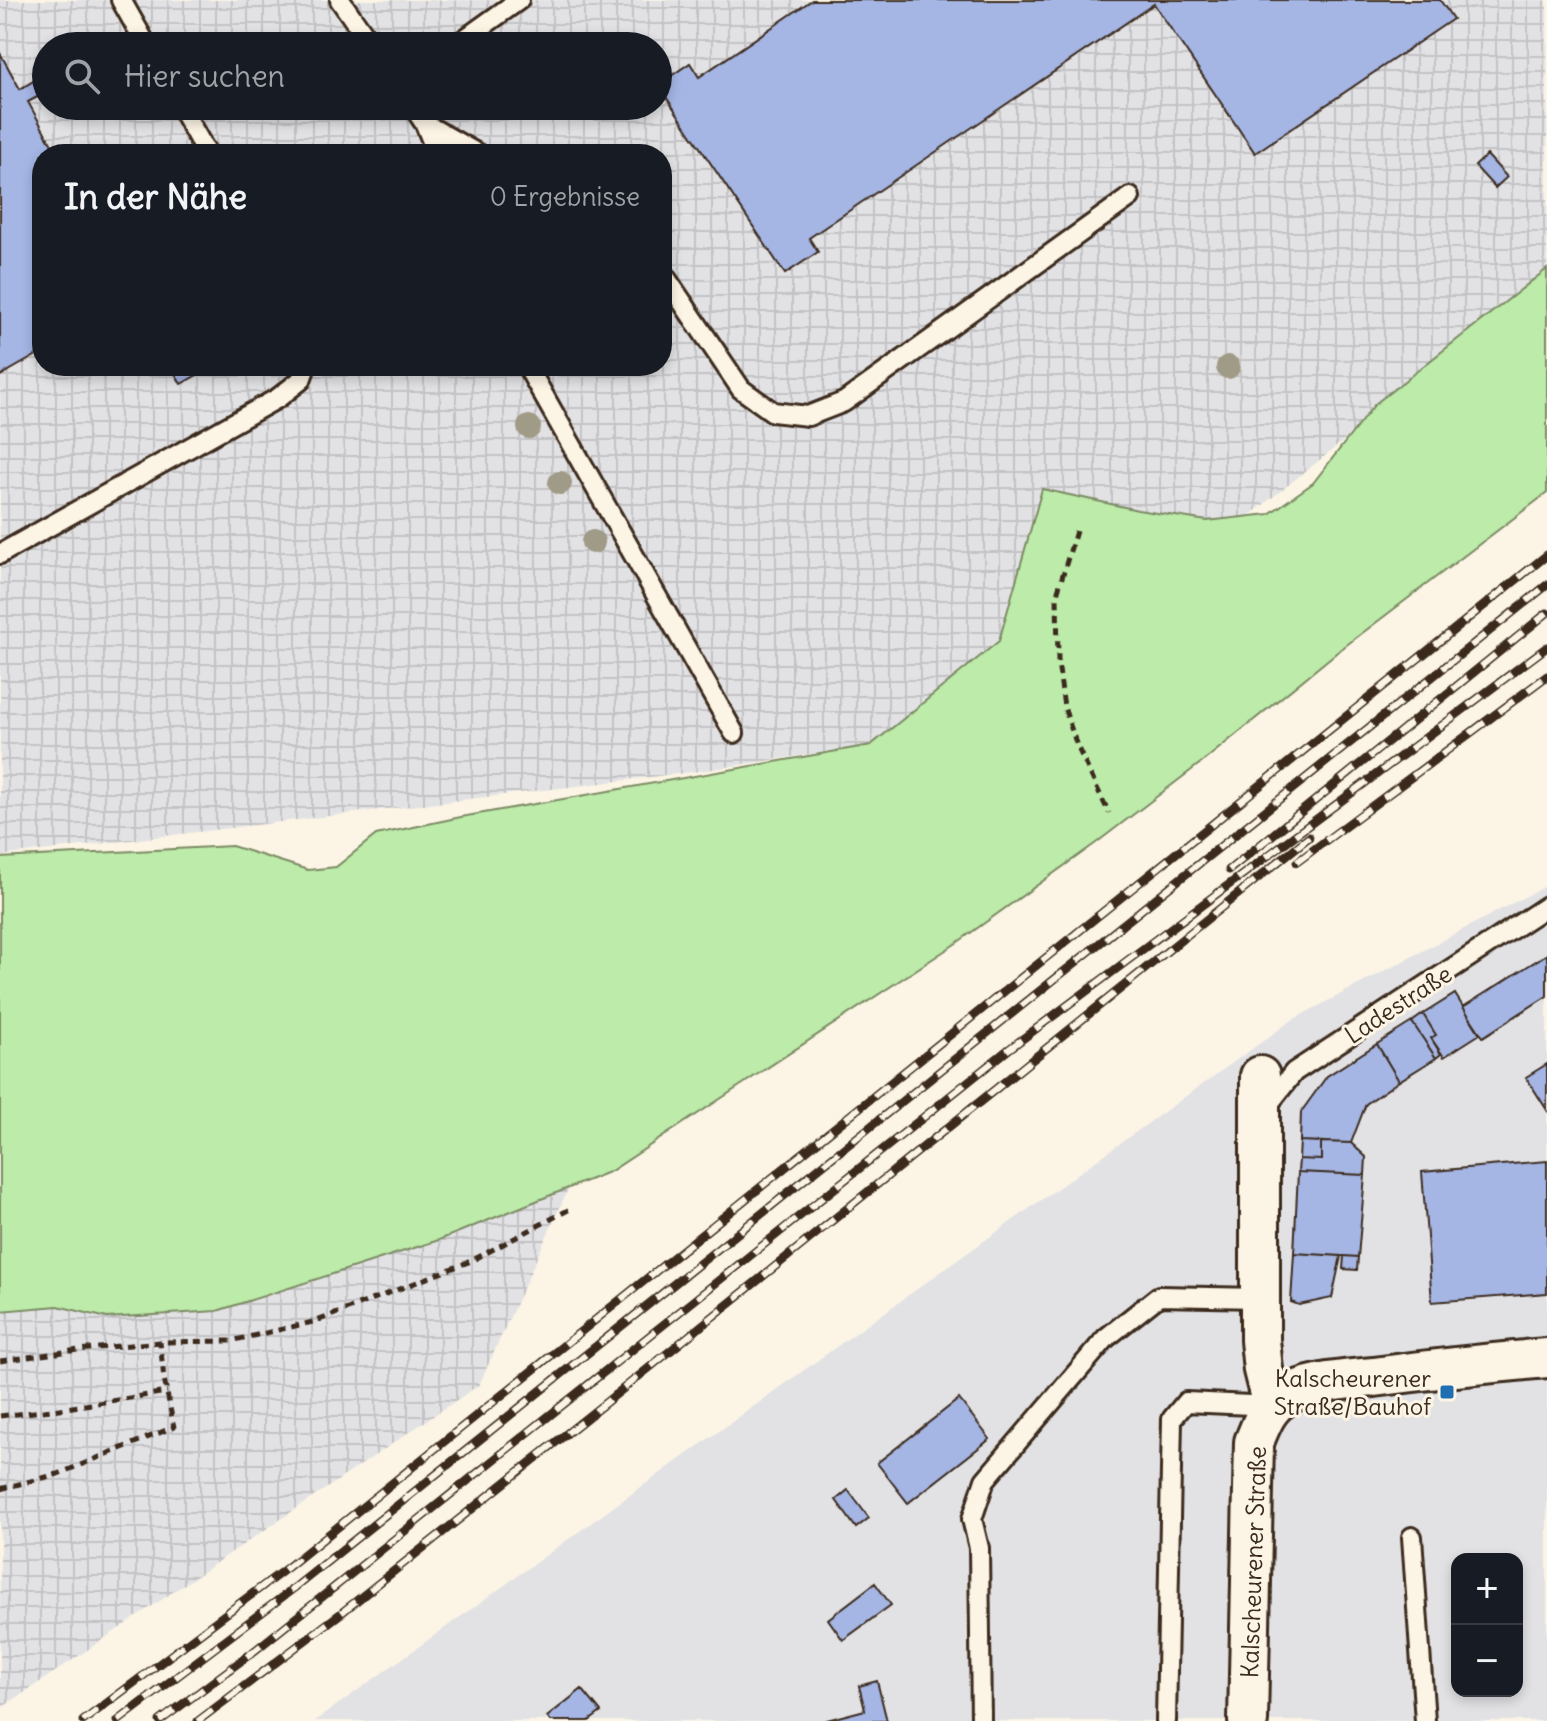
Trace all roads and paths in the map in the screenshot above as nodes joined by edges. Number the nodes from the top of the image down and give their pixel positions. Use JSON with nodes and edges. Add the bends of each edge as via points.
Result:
{"nodes":[{"id":1,"x":121,"y":0,"type":"edge"},
{"id":2,"x":340,"y":0,"type":"edge"},
{"id":3,"x":519,"y":0,"type":"edge"},
{"id":4,"x":139,"y":32,"type":"edge"},
{"id":5,"x":362,"y":32,"type":"edge"},
{"id":6,"x":474,"y":32,"type":"edge"},
{"id":7,"x":188,"y":120,"type":"edge"},
{"id":8,"x":422,"y":120,"type":"edge"},
{"id":9,"x":425,"y":124,"type":"junction"},
{"id":10,"x":201,"y":144,"type":"edge"},
{"id":11,"x":433,"y":144,"type":"edge"},
{"id":12,"x":460,"y":144,"type":"edge"},
{"id":13,"x":1130,"y":197,"type":"dead end"},
{"id":14,"x":672,"y":287,"type":"edge"},
{"id":15,"x":302,"y":376,"type":"edge"},
{"id":16,"x":533,"y":376,"type":"edge"},
{"id":17,"x":1076,"y":531,"type":"dead end"},
{"id":18,"x":0,"y":554,"type":"edge"},
{"id":19,"x":734,"y":733,"type":"dead end"},
{"id":20,"x":1109,"y":813,"type":"dead end"},
{"id":21,"x":1547,"y":906,"type":"edge"},
{"id":22,"x":1260,"y":1076,"type":"dead end"},
{"id":23,"x":1260,"y":1116,"type":"junction"},
{"id":24,"x":570,"y":1209,"type":"dead end"},
{"id":25,"x":1260,"y":1298,"type":"junction"},
{"id":26,"x":160,"y":1342,"type":"junction"},
{"id":27,"x":1547,"y":1358,"type":"edge"},
{"id":28,"x":0,"y":1361,"type":"edge"},
{"id":29,"x":167,"y":1392,"type":"junction"},
{"id":30,"x":1272,"y":1406,"type":"junction"},
{"id":31,"x":0,"y":1416,"type":"edge"},
{"id":32,"x":0,"y":1489,"type":"edge"},
{"id":33,"x":1412,"y":1537,"type":"dead end"},
{"id":34,"x":981,"y":1721,"type":"edge"},
{"id":35,"x":1166,"y":1721,"type":"edge"},
{"id":36,"x":1248,"y":1721,"type":"edge"},
{"id":37,"x":1425,"y":1721,"type":"edge"}],
"edges":[{"from":1,"to":4,"type":"lane"},
{"from":2,"to":5,"type":"lane"},
{"from":3,"to":6,"type":"lane"},
{"from":7,"to":10,"type":"lane"},
{"from":8,"to":9,"type":"lane"},
{"from":9,"to":11,"type":"lane"},
{"from":9,"to":12,"type":"lane"},
{"from":13,"to":14,"type":"lane","via":[[844,402],[808,416],[773,412],[741,389]]},
{"from":15,"to":18,"type":"lane","via":[[278,398]]},
{"from":16,"to":19,"type":"lane"},
{"from":17,"to":20,"type":"path","via":[[1057,594],[1058,662],[1064,707],[1077,746]]},
{"from":21,"to":23,"type":"lane","name":"Ladestraße","via":[[1294,1072]]},
{"from":22,"to":23,"type":"street"},
{"from":23,"to":25,"type":"street"},
{"from":24,"to":26,"type":"path","via":[[471,1261],[317,1321],[231,1341]]},
{"from":25,"to":30,"type":"street","via":[[1262,1355]]},
{"from":25,"to":34,"type":"lane","via":[[1159,1296],[1106,1338],[985,1480],[972,1519],[979,1548]]},
{"from":26,"to":28,"type":"path"},
{"from":26,"to":29,"type":"path"},
{"from":27,"to":30,"type":"street","via":[[1325,1383],[1284,1396]]},
{"from":29,"to":31,"type":"path"},
{"from":29,"to":32,"type":"path","via":[[174,1427],[58,1474]]},
{"from":30,"to":35,"type":"lane","via":[[1186,1402],[1172,1419]]},
{"from":30,"to":36,"type":"street","name":"Kalscheurener Straße","via":[[1258,1431],[1253,1457]]},
{"from":33,"to":37,"type":"lane"}]}
